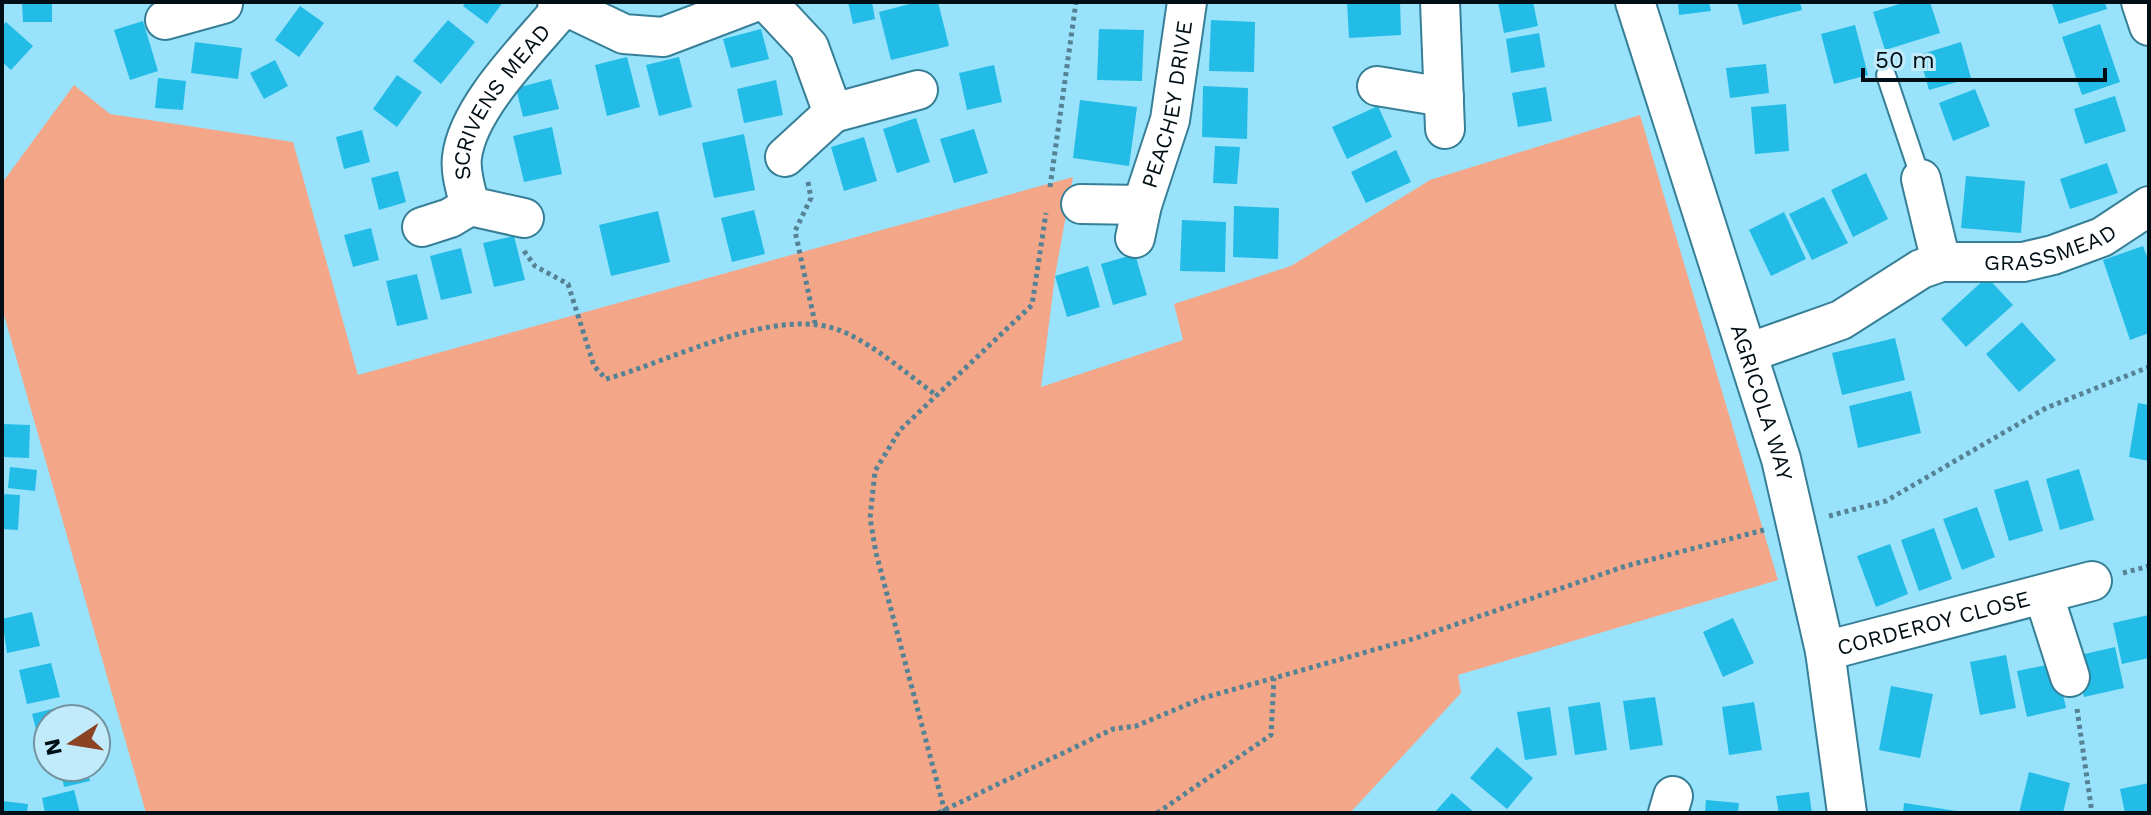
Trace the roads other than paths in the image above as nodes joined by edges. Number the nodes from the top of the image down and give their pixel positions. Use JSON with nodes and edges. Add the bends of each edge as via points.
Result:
{"nodes":[{"id":1,"x":755,"y":2,"type":"edge"},
{"id":2,"x":767,"y":2,"type":"edge"},
{"id":3,"x":1187,"y":2,"type":"edge"},
{"id":4,"x":1440,"y":2,"type":"edge"},
{"id":5,"x":1635,"y":2,"type":"edge"},
{"id":6,"x":2141,"y":2,"type":"edge"},
{"id":7,"x":560,"y":5,"type":"edge"},
{"id":8,"x":230,"y":13,"type":"edge"},
{"id":9,"x":165,"y":20,"type":"dead end"},
{"id":10,"x":2149,"y":26,"type":"edge"},
{"id":11,"x":1886,"y":75,"type":"dead end"},
{"id":12,"x":1377,"y":86,"type":"dead end"},
{"id":13,"x":918,"y":90,"type":"dead end"},
{"id":14,"x":833,"y":113,"type":"junction"},
{"id":15,"x":793,"y":150,"type":"road end"},
{"id":16,"x":1921,"y":179,"type":"joint"},
{"id":17,"x":1081,"y":204,"type":"dead end"},
{"id":18,"x":470,"y":206,"type":"junction"},
{"id":19,"x":2149,"y":206,"type":"edge"},
{"id":20,"x":524,"y":218,"type":"road end"},
{"id":21,"x":422,"y":227,"type":"dead end"},
{"id":22,"x":1941,"y":262,"type":"junction"},
{"id":23,"x":1748,"y":353,"type":"junction"},
{"id":24,"x":2092,"y":581,"type":"dead end"},
{"id":25,"x":2044,"y":596,"type":"junction"},
{"id":26,"x":1825,"y":651,"type":"junction"},
{"id":27,"x":2070,"y":677,"type":"road end"},
{"id":28,"x":1847,"y":813,"type":"edge"}],
"edges":[{"from":1,"to":7,"type":"street","name":"SCRIVENS MEAD","via":[[663,37],[624,34]]},
{"from":2,"to":14,"type":"street","via":[[809,47]]},
{"from":3,"to":17,"type":"street","name":"PEACHEY DRIVE","via":[[1170,120],[1138,222]]},
{"from":4,"to":12,"type":"street","via":[[1444,113]]},
{"from":5,"to":23,"type":"street","name":"AGRICOLA WAY"},
{"from":6,"to":10,"type":"street"},
{"from":7,"to":18,"type":"street","name":"SCRIVENS MEAD","via":[[469,127],[461,160]]},
{"from":8,"to":9,"type":"street"},
{"from":11,"to":16,"type":"lane"},
{"from":13,"to":14,"type":"street"},
{"from":14,"to":15,"type":"street"},
{"from":16,"to":22,"type":"street"},
{"from":18,"to":20,"type":"street","name":"SCRIVENS MEAD"},
{"from":18,"to":21,"type":"street","name":"SCRIVENS MEAD"},
{"from":19,"to":22,"type":"street","name":"GRASSMEAD","via":[[2102,237],[2053,255],[2023,262]]},
{"from":22,"to":23,"type":"street","name":"GRASSMEAD","via":[[1841,320]]},
{"from":23,"to":26,"type":"street","name":"AGRICOLA WAY","via":[[1788,484]]},
{"from":24,"to":25,"type":"street","name":"CORDEROY CLOSE"},
{"from":25,"to":26,"type":"street","name":"CORDEROY CLOSE"},
{"from":25,"to":27,"type":"street","name":"CORDEROY CLOSE"},
{"from":26,"to":28,"type":"street","name":"AGRICOLA WAY"}]}
